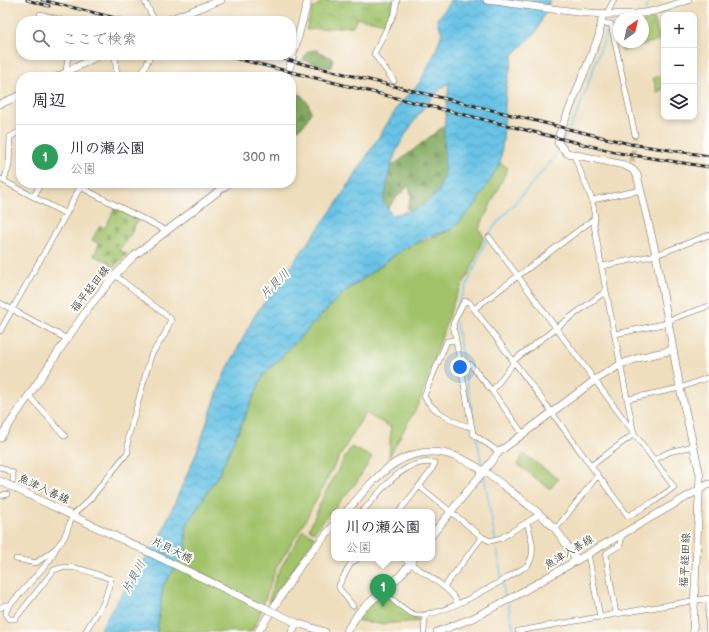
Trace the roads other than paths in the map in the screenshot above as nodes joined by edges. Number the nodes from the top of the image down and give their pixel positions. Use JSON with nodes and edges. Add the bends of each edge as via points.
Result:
{"nodes":[{"id":1,"x":144,"y":0,"type":"edge"},
{"id":2,"x":221,"y":0,"type":"edge"},
{"id":3,"x":308,"y":0,"type":"edge"},
{"id":4,"x":397,"y":0,"type":"edge"},
{"id":5,"x":487,"y":0,"type":"edge"},
{"id":6,"x":614,"y":0,"type":"edge"},
{"id":7,"x":688,"y":0,"type":"edge"},
{"id":8,"x":212,"y":1,"type":"edge"},
{"id":9,"x":605,"y":13,"type":"junction"},
{"id":10,"x":40,"y":14,"type":"dead end"},
{"id":11,"x":47,"y":16,"type":"edge"},
{"id":12,"x":152,"y":16,"type":"edge"},
{"id":13,"x":177,"y":16,"type":"edge"},
{"id":14,"x":602,"y":23,"type":"junction"},
{"id":15,"x":296,"y":44,"type":"edge"},
{"id":16,"x":67,"y":60,"type":"edge"},
{"id":17,"x":90,"y":60,"type":"edge"},
{"id":18,"x":116,"y":60,"type":"edge"},
{"id":19,"x":148,"y":60,"type":"edge"},
{"id":20,"x":292,"y":60,"type":"edge"},
{"id":21,"x":66,"y":72,"type":"joint"},
{"id":22,"x":117,"y":72,"type":"edge"},
{"id":23,"x":142,"y":72,"type":"edge"},
{"id":24,"x":288,"y":72,"type":"edge"},
{"id":25,"x":394,"y":81,"type":"dead end"},
{"id":26,"x":16,"y":97,"type":"edge"},
{"id":27,"x":0,"y":104,"type":"edge"},
{"id":28,"x":16,"y":133,"type":"edge"},
{"id":29,"x":634,"y":135,"type":"tunnel mouth"},
{"id":30,"x":572,"y":153,"type":"junction"},
{"id":31,"x":2,"y":180,"type":"edge"},
{"id":32,"x":16,"y":187,"type":"edge"},
{"id":33,"x":18,"y":188,"type":"edge"},
{"id":34,"x":38,"y":188,"type":"edge"},
{"id":35,"x":79,"y":188,"type":"edge"},
{"id":36,"x":87,"y":188,"type":"edge"},
{"id":37,"x":223,"y":188,"type":"edge"},
{"id":38,"x":641,"y":190,"type":"junction"},
{"id":39,"x":34,"y":196,"type":"junction"},
{"id":40,"x":592,"y":200,"type":"junction"},
{"id":41,"x":66,"y":214,"type":"junction"},
{"id":42,"x":595,"y":218,"type":"junction"},
{"id":43,"x":167,"y":231,"type":"junction"},
{"id":44,"x":709,"y":236,"type":"edge"},
{"id":45,"x":489,"y":237,"type":"dead end"},
{"id":46,"x":656,"y":255,"type":"junction"},
{"id":47,"x":602,"y":266,"type":"junction"},
{"id":48,"x":115,"y":275,"type":"junction"},
{"id":49,"x":518,"y":276,"type":"junction"},
{"id":50,"x":606,"y":291,"type":"junction"},
{"id":51,"x":0,"y":303,"type":"edge"},
{"id":52,"x":709,"y":306,"type":"edge"},
{"id":53,"x":474,"y":309,"type":"junction"},
{"id":54,"x":12,"y":310,"type":"junction"},
{"id":55,"x":668,"y":323,"type":"junction"},
{"id":56,"x":556,"y":328,"type":"junction"},
{"id":57,"x":0,"y":331,"type":"edge"},
{"id":58,"x":615,"y":334,"type":"junction"},
{"id":59,"x":67,"y":339,"type":"junction"},
{"id":60,"x":456,"y":340,"type":"junction"},
{"id":61,"x":673,"y":350,"type":"junction"},
{"id":62,"x":513,"y":361,"type":"junction"},
{"id":63,"x":460,"y":364,"type":"junction"},
{"id":64,"x":621,"y":364,"type":"junction"},
{"id":65,"x":709,"y":377,"type":"edge"},
{"id":66,"x":595,"y":380,"type":"junction"},
{"id":67,"x":680,"y":388,"type":"junction"},
{"id":68,"x":492,"y":391,"type":"junction"},
{"id":69,"x":29,"y":396,"type":"junction"},
{"id":70,"x":628,"y":399,"type":"junction"},
{"id":71,"x":553,"y":413,"type":"junction"},
{"id":72,"x":472,"y":427,"type":"junction"},
{"id":73,"x":523,"y":434,"type":"junction"},
{"id":74,"x":634,"y":434,"type":"junction"},
{"id":75,"x":65,"y":436,"type":"dead end"},
{"id":76,"x":0,"y":438,"type":"edge"},
{"id":77,"x":694,"y":446,"type":"junction"},
{"id":78,"x":499,"y":452,"type":"junction"},
{"id":79,"x":654,"y":460,"type":"junction"},
{"id":80,"x":592,"y":465,"type":"junction"},
{"id":81,"x":0,"y":467,"type":"edge"},
{"id":82,"x":483,"y":470,"type":"junction"},
{"id":83,"x":598,"y":475,"type":"junction"},
{"id":84,"x":13,"y":480,"type":"dead end"},
{"id":85,"x":0,"y":481,"type":"edge"},
{"id":86,"x":709,"y":484,"type":"edge"},
{"id":87,"x":419,"y":486,"type":"junction"},
{"id":88,"x":700,"y":489,"type":"junction"},
{"id":89,"x":7,"y":494,"type":"dead end"},
{"id":90,"x":0,"y":496,"type":"edge"},
{"id":91,"x":349,"y":509,"type":"edge"},
{"id":92,"x":365,"y":509,"type":"edge"},
{"id":93,"x":401,"y":509,"type":"edge"},
{"id":94,"x":451,"y":511,"type":"junction"},
{"id":95,"x":539,"y":515,"type":"junction"},
{"id":96,"x":76,"y":516,"type":"junction"},
{"id":97,"x":527,"y":522,"type":"junction"},
{"id":98,"x":331,"y":529,"type":"edge"},
{"id":99,"x":555,"y":530,"type":"junction"},
{"id":100,"x":435,"y":531,"type":"edge"},
{"id":101,"x":622,"y":533,"type":"junction"},
{"id":102,"x":482,"y":537,"type":"junction"},
{"id":103,"x":56,"y":548,"type":"junction"},
{"id":104,"x":588,"y":554,"type":"junction"},
{"id":105,"x":16,"y":559,"type":"dead end"},
{"id":106,"x":577,"y":560,"type":"junction"},
{"id":107,"x":354,"y":561,"type":"edge"},
{"id":108,"x":412,"y":561,"type":"edge"},
{"id":109,"x":444,"y":587,"type":"junction"},
{"id":110,"x":383,"y":592,"type":"junction"},
{"id":111,"x":709,"y":598,"type":"edge"},
{"id":112,"x":693,"y":600,"type":"junction"},
{"id":113,"x":457,"y":603,"type":"junction"},
{"id":114,"x":10,"y":605,"type":"junction"},
{"id":115,"x":353,"y":606,"type":"dead end"},
{"id":116,"x":0,"y":608,"type":"edge"},
{"id":117,"x":430,"y":612,"type":"junction"},
{"id":118,"x":616,"y":614,"type":"junction"},
{"id":119,"x":600,"y":617,"type":"junction"},
{"id":120,"x":297,"y":623,"type":"junction"},
{"id":121,"x":518,"y":631,"type":"dead end"},
{"id":122,"x":85,"y":632,"type":"edge"},
{"id":123,"x":258,"y":632,"type":"edge"},
{"id":124,"x":292,"y":632,"type":"edge"},
{"id":125,"x":325,"y":632,"type":"edge"},
{"id":126,"x":346,"y":632,"type":"edge"},
{"id":127,"x":424,"y":632,"type":"edge"},
{"id":128,"x":437,"y":632,"type":"edge"},
{"id":129,"x":693,"y":632,"type":"edge"},
{"id":130,"x":708,"y":632,"type":"edge"}],
"edges":[{"from":1,"to":12,"type":"street"},
{"from":2,"to":8,"type":"main road"},
{"from":3,"to":15,"type":"main road"},
{"from":4,"to":25,"type":"street","via":[[395,12],[374,54]]},
{"from":5,"to":9,"type":"main road"},
{"from":6,"to":9,"type":"street"},
{"from":7,"to":9,"type":"main road","via":[[636,14]]},
{"from":8,"to":13,"type":"main road"},
{"from":9,"to":14,"type":"main road"},
{"from":10,"to":11,"type":"street"},
{"from":14,"to":29,"type":"street","via":[[611,24]]},
{"from":14,"to":30,"type":"main road","via":[[559,135],[558,143],[562,149]]},
{"from":16,"to":21,"type":"street"},
{"from":17,"to":21,"type":"main road"},
{"from":18,"to":22,"type":"street"},
{"from":19,"to":23,"type":"street"},
{"from":20,"to":24,"type":"main road"},
{"from":26,"to":27,"type":"main road"},
{"from":28,"to":31,"type":"street","via":[[10,136],[9,166]]},
{"from":30,"to":38,"type":"main road","name":"福平経田線","via":[[631,165]]},
{"from":30,"to":40,"type":"street"},
{"from":31,"to":32,"type":"street"},
{"from":33,"to":39,"type":"street"},
{"from":34,"to":39,"type":"street"},
{"from":35,"to":41,"type":"street"},
{"from":36,"to":43,"type":"street"},
{"from":37,"to":43,"type":"main road","name":"福平経田線"},
{"from":38,"to":40,"type":"street"},
{"from":38,"to":46,"type":"main road","name":"福平経田線"},
{"from":39,"to":41,"type":"street"},
{"from":40,"to":42,"type":"street"},
{"from":41,"to":54,"type":"street"},
{"from":42,"to":47,"type":"street"},
{"from":42,"to":49,"type":"street"},
{"from":43,"to":48,"type":"main road","name":"福平経田線","via":[[134,256]]},
{"from":44,"to":46,"type":"street"},
{"from":45,"to":49,"type":"street"},
{"from":46,"to":47,"type":"street"},
{"from":46,"to":55,"type":"main road","name":"福平経田線"},
{"from":47,"to":50,"type":"street"},
{"from":48,"to":59,"type":"main road","name":"福平経田線"},
{"from":48,"to":96,"type":"street","via":[[171,318],[165,334],[151,355],[128,438],[128,452]]},
{"from":49,"to":53,"type":"street"},
{"from":49,"to":56,"type":"street"},
{"from":50,"to":56,"type":"street"},
{"from":50,"to":58,"type":"street"},
{"from":51,"to":54,"type":"street"},
{"from":52,"to":55,"type":"street","via":[[672,319]]},
{"from":53,"to":60,"type":"street","via":[[469,302],[465,301],[462,305],[453,324]]},
{"from":53,"to":62,"type":"street"},
{"from":54,"to":57,"type":"street"},
{"from":54,"to":59,"type":"street"},
{"from":55,"to":58,"type":"street"},
{"from":55,"to":61,"type":"main road","name":"福平経田線"},
{"from":56,"to":62,"type":"street"},
{"from":56,"to":66,"type":"street"},
{"from":58,"to":64,"type":"street"},
{"from":59,"to":69,"type":"main road","name":"福平経田線"},
{"from":60,"to":63,"type":"street"},
{"from":60,"to":72,"type":"street","via":[[447,341],[424,396],[427,404],[461,425]]},
{"from":61,"to":64,"type":"main road"},
{"from":61,"to":67,"type":"main road","name":"福平経田線"},
{"from":62,"to":68,"type":"street"},
{"from":62,"to":71,"type":"street"},
{"from":63,"to":68,"type":"street","via":[[470,364]]},
{"from":63,"to":72,"type":"street"},
{"from":64,"to":66,"type":"main road"},
{"from":64,"to":70,"type":"street"},
{"from":65,"to":67,"type":"street"},
{"from":66,"to":71,"type":"main road"},
{"from":66,"to":74,"type":"street"},
{"from":67,"to":70,"type":"street"},
{"from":67,"to":77,"type":"main road","name":"福平経田線"},
{"from":68,"to":73,"type":"street"},
{"from":69,"to":75,"type":"street"},
{"from":69,"to":76,"type":"main road","name":"福平経田線"},
{"from":70,"to":74,"type":"street"},
{"from":71,"to":73,"type":"main road"},
{"from":71,"to":80,"type":"street"},
{"from":72,"to":78,"type":"street","via":[[473,434]]},
{"from":73,"to":78,"type":"main road"},
{"from":74,"to":79,"type":"street"},
{"from":74,"to":80,"type":"street"},
{"from":77,"to":79,"type":"street","via":[[670,452]]},
{"from":77,"to":88,"type":"main road","name":"福平経田線"},
{"from":78,"to":82,"type":"main road"},
{"from":79,"to":83,"type":"street","via":[[674,487],[628,516]]},
{"from":80,"to":83,"type":"street"},
{"from":81,"to":84,"type":"street","via":[[13,473]]},
{"from":82,"to":91,"type":"main road","via":[[456,456],[435,452],[417,454],[396,463],[375,480]]},
{"from":82,"to":94,"type":"main road"},
{"from":82,"to":95,"type":"main road"},
{"from":83,"to":99,"type":"street"},
{"from":85,"to":96,"type":"main road","name":"魚津入善線"},
{"from":86,"to":88,"type":"main road","name":"魚津入善線"},
{"from":87,"to":92,"type":"street","via":[[435,463],[428,461],[402,470]]},
{"from":87,"to":93,"type":"street"},
{"from":87,"to":94,"type":"street"},
{"from":88,"to":101,"type":"main road","name":"魚津入善線"},
{"from":88,"to":112,"type":"main road","name":"福平経田線"},
{"from":89,"to":90,"type":"street"},
{"from":94,"to":100,"type":"main road"},
{"from":94,"to":102,"type":"street"},
{"from":95,"to":97,"type":"street"},
{"from":95,"to":99,"type":"main road"},
{"from":96,"to":103,"type":"street"},
{"from":96,"to":120,"type":"main road","name":"片貝大橋","bridge":true},
{"from":97,"to":102,"type":"street","via":[[501,538],[490,541]]},
{"from":97,"to":113,"type":"street","via":[[533,553],[532,560],[527,566]]},
{"from":98,"to":123,"type":"main road","via":[[302,563]]},
{"from":99,"to":106,"type":"main road"},
{"from":101,"to":104,"type":"main road","name":"魚津入善線"},
{"from":101,"to":118,"type":"street","via":[[620,544],[606,556]]},
{"from":102,"to":109,"type":"street"},
{"from":103,"to":105,"type":"street","via":[[36,563]]},
{"from":103,"to":114,"type":"street","via":[[50,560]]},
{"from":104,"to":106,"type":"main road","name":"魚津入善線"},
{"from":104,"to":119,"type":"street"},
{"from":106,"to":128,"type":"main road","name":"魚津入善線","via":[[499,605]]},
{"from":107,"to":115,"type":"street","via":[[339,585]]},
{"from":108,"to":109,"type":"street"},
{"from":108,"to":110,"type":"main road","via":[[401,576]]},
{"from":109,"to":113,"type":"street"},
{"from":110,"to":117,"type":"street","via":[[412,614],[422,615]]},
{"from":110,"to":126,"type":"main road","via":[[360,611]]},
{"from":111,"to":112,"type":"street"},
{"from":111,"to":130,"type":"street"},
{"from":112,"to":118,"type":"street"},
{"from":112,"to":129,"type":"main road","name":"福平経田線"},
{"from":113,"to":117,"type":"street"},
{"from":114,"to":116,"type":"street"},
{"from":114,"to":122,"type":"street","via":[[6,615],[9,619],[15,619],[54,570],[60,568],[71,568],[111,579],[104,602]]},
{"from":117,"to":127,"type":"street","via":[[425,617]]},
{"from":118,"to":119,"type":"street"},
{"from":119,"to":121,"type":"street"},
{"from":120,"to":124,"type":"main road"},
{"from":120,"to":125,"type":"main road"}]}
